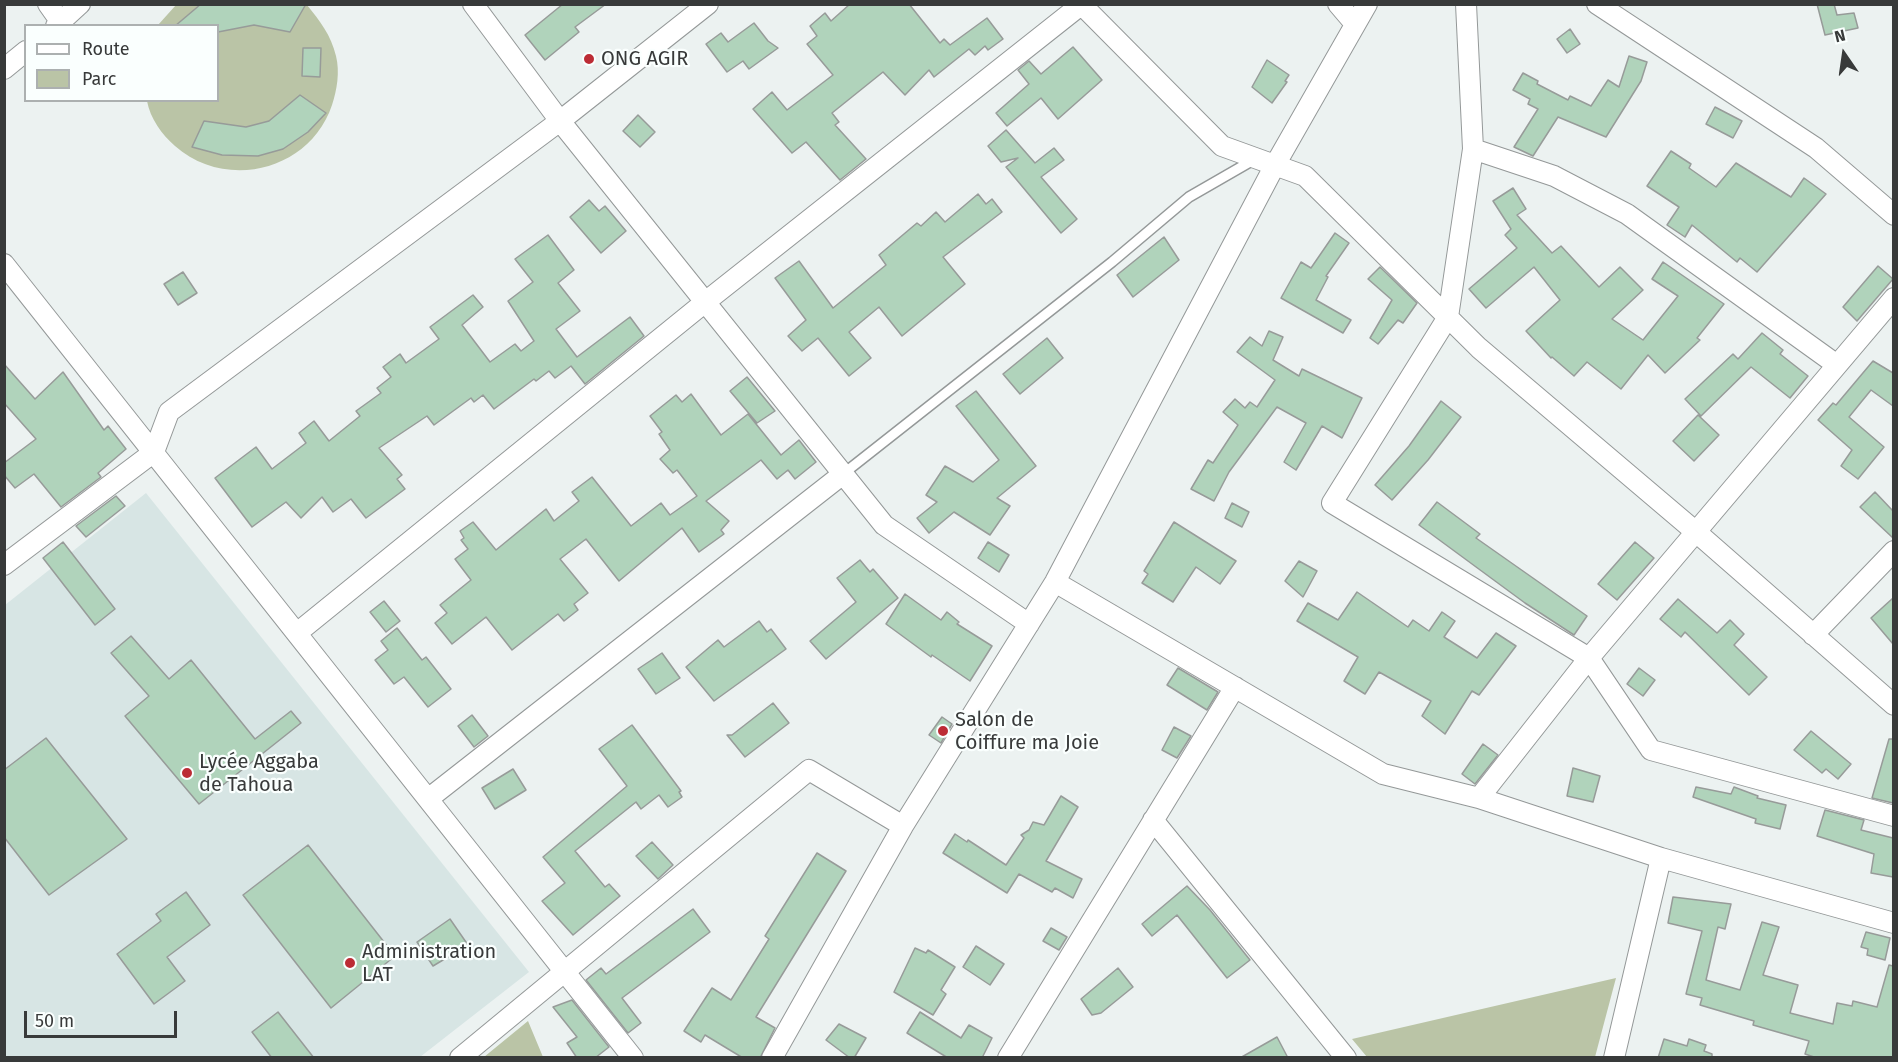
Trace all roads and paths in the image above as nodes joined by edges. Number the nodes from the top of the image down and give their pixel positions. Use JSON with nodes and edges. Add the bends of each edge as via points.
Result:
{"nodes":[{"id":1,"x":48,"y":4,"type":"edge"},
{"id":2,"x":80,"y":4,"type":"edge"},
{"id":3,"x":473,"y":4,"type":"edge"},
{"id":4,"x":708,"y":4,"type":"edge"},
{"id":5,"x":1338,"y":4,"type":"edge"},
{"id":6,"x":1367,"y":4,"type":"edge"},
{"id":7,"x":1466,"y":4,"type":"edge"},
{"id":8,"x":1598,"y":4,"type":"edge"},
{"id":9,"x":1081,"y":5,"type":"edge"},
{"id":10,"x":58,"y":23,"type":"edge"},
{"id":11,"x":1356,"y":24,"type":"junction"},
{"id":12,"x":24,"y":53,"type":"edge"},
{"id":13,"x":4,"y":69,"type":"edge"},
{"id":14,"x":560,"y":121,"type":"junction"},
{"id":15,"x":1473,"y":149,"type":"junction"},
{"id":16,"x":1255,"y":158,"type":"junction"},
{"id":17,"x":1275,"y":165,"type":"junction"},
{"id":18,"x":1893,"y":215,"type":"edge"},
{"id":19,"x":4,"y":264,"type":"edge"},
{"id":20,"x":1893,"y":298,"type":"edge"},
{"id":21,"x":704,"y":303,"type":"junction"},
{"id":22,"x":1448,"y":317,"type":"junction"},
{"id":23,"x":1837,"y":365,"type":"junction"},
{"id":24,"x":154,"y":452,"type":"junction"},
{"id":25,"x":843,"y":474,"type":"junction"},
{"id":26,"x":1696,"y":532,"type":"junction"},
{"id":27,"x":1893,"y":551,"type":"edge"},
{"id":28,"x":4,"y":565,"type":"edge"},
{"id":29,"x":1055,"y":582,"type":"junction"},
{"id":30,"x":1029,"y":624,"type":"junction"},
{"id":31,"x":297,"y":633,"type":"junction"},
{"id":32,"x":1813,"y":635,"type":"junction"},
{"id":33,"x":1589,"y":658,"type":"junction"},
{"id":34,"x":1235,"y":687,"type":"junction"},
{"id":35,"x":1893,"y":705,"type":"edge"},
{"id":36,"x":1479,"y":798,"type":"junction"},
{"id":37,"x":428,"y":799,"type":"junction"},
{"id":38,"x":1893,"y":816,"type":"edge"},
{"id":39,"x":1153,"y":820,"type":"junction"},
{"id":40,"x":903,"y":826,"type":"junction"},
{"id":41,"x":1661,"y":858,"type":"junction"},
{"id":42,"x":1893,"y":923,"type":"edge"},
{"id":43,"x":565,"y":972,"type":"junction"},
{"id":44,"x":460,"y":1058,"type":"edge"},
{"id":45,"x":633,"y":1058,"type":"edge"},
{"id":46,"x":772,"y":1058,"type":"edge"},
{"id":47,"x":1008,"y":1058,"type":"edge"},
{"id":48,"x":1346,"y":1058,"type":"edge"},
{"id":49,"x":1614,"y":1058,"type":"edge"}],
"edges":[{"from":1,"to":10,"type":"street"},
{"from":2,"to":10,"type":"street"},
{"from":3,"to":14,"type":"street"},
{"from":4,"to":14,"type":"street"},
{"from":5,"to":11,"type":"street"},
{"from":6,"to":11,"type":"street"},
{"from":7,"to":15,"type":"street"},
{"from":8,"to":18,"type":"street","via":[[1816,148]]},
{"from":9,"to":16,"type":"street","via":[[1222,146]]},
{"from":9,"to":21,"type":"street"},
{"from":11,"to":17,"type":"street"},
{"from":12,"to":13,"type":"street"},
{"from":14,"to":21,"type":"street"},
{"from":14,"to":24,"type":"street","via":[[169,412]]},
{"from":15,"to":22,"type":"street"},
{"from":15,"to":23,"type":"street","via":[[1554,176],[1627,214]]},
{"from":16,"to":17,"type":"street"},
{"from":16,"to":25,"type":"lane","via":[[1189,197]]},
{"from":17,"to":22,"type":"street","via":[[1305,176]]},
{"from":17,"to":29,"type":"street"},
{"from":19,"to":24,"type":"street"},
{"from":20,"to":23,"type":"street"},
{"from":21,"to":25,"type":"street"},
{"from":21,"to":31,"type":"street"},
{"from":22,"to":26,"type":"street","via":[[1479,348]]},
{"from":22,"to":33,"type":"street","via":[[1332,503]]},
{"from":23,"to":26,"type":"street"},
{"from":24,"to":28,"type":"street"},
{"from":24,"to":31,"type":"street"},
{"from":25,"to":30,"type":"street","via":[[884,525]]},
{"from":25,"to":37,"type":"street"},
{"from":26,"to":32,"type":"street"},
{"from":26,"to":33,"type":"street"},
{"from":27,"to":32,"type":"street"},
{"from":29,"to":30,"type":"street"},
{"from":29,"to":34,"type":"street"},
{"from":30,"to":40,"type":"street"},
{"from":31,"to":37,"type":"street"},
{"from":32,"to":35,"type":"street"},
{"from":33,"to":36,"type":"street"},
{"from":33,"to":38,"type":"street","via":[[1650,750]]},
{"from":34,"to":36,"type":"street","via":[[1383,774]]},
{"from":34,"to":39,"type":"street"},
{"from":36,"to":41,"type":"street"},
{"from":37,"to":43,"type":"street"},
{"from":39,"to":47,"type":"street"},
{"from":39,"to":48,"type":"street"},
{"from":40,"to":43,"type":"street","via":[[809,770]]},
{"from":40,"to":46,"type":"street"},
{"from":41,"to":42,"type":"street"},
{"from":41,"to":49,"type":"street"},
{"from":43,"to":44,"type":"street"},
{"from":43,"to":45,"type":"street"}]}
